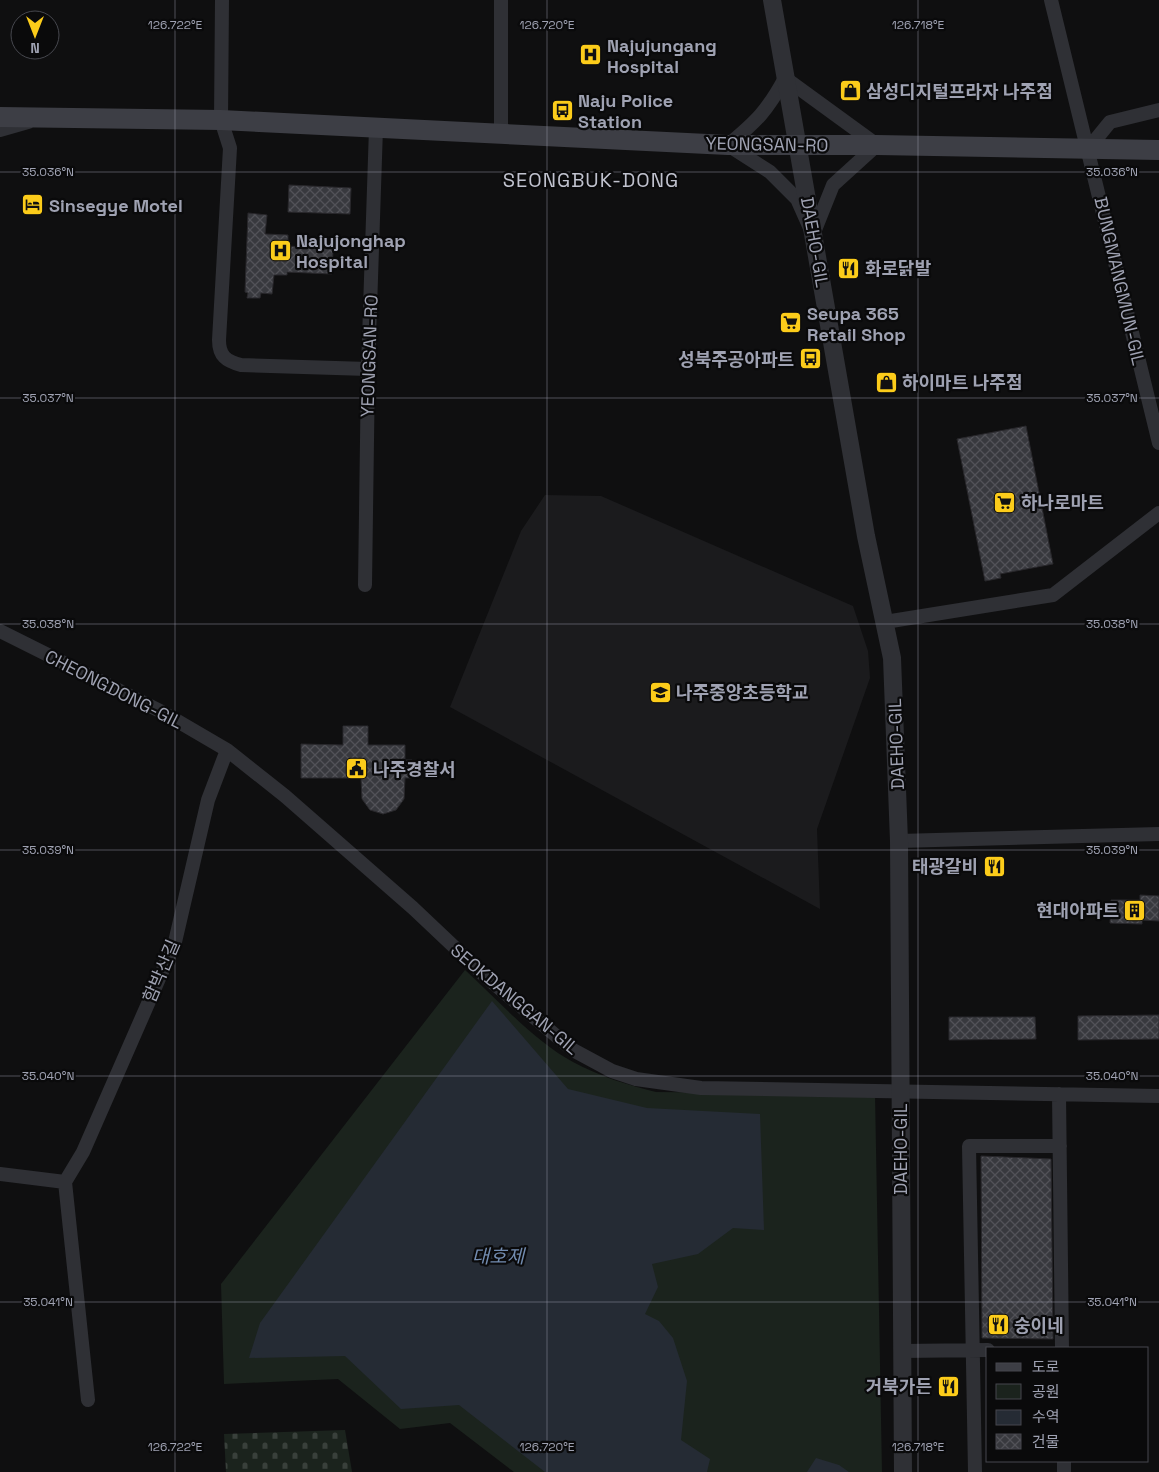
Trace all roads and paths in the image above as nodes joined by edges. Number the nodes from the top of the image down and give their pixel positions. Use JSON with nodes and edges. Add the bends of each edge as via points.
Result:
{"nodes":[{"id":1,"x":222,"y":0,"type":"edge"},
{"id":2,"x":501,"y":0,"type":"edge"},
{"id":3,"x":772,"y":0,"type":"edge"},
{"id":4,"x":1051,"y":0,"type":"edge"},
{"id":5,"x":785,"y":78,"type":"junction"},
{"id":6,"x":1159,"y":110,"type":"edge"},
{"id":7,"x":47,"y":116,"type":"junction"},
{"id":8,"x":0,"y":117,"type":"edge"},
{"id":9,"x":221,"y":120,"type":"junction"},
{"id":10,"x":376,"y":128,"type":"junction"},
{"id":11,"x":0,"y":130,"type":"edge"},
{"id":12,"x":501,"y":134,"type":"junction"},
{"id":13,"x":728,"y":145,"type":"junction"},
{"id":14,"x":877,"y":145,"type":"junction"},
{"id":15,"x":798,"y":146,"type":"junction"},
{"id":16,"x":1088,"y":149,"type":"junction"},
{"id":17,"x":1159,"y":150,"type":"edge"},
{"id":18,"x":814,"y":235,"type":"junction"},
{"id":19,"x":368,"y":369,"type":"junction"},
{"id":20,"x":1159,"y":392,"type":"edge"},
{"id":21,"x":1149,"y":404,"type":"junction"},
{"id":22,"x":1159,"y":443,"type":"edge"},
{"id":23,"x":1159,"y":513,"type":"edge"},
{"id":24,"x":365,"y":584,"type":"dead end"},
{"id":25,"x":885,"y":622,"type":"junction"},
{"id":26,"x":0,"y":631,"type":"edge"},
{"id":27,"x":227,"y":750,"type":"junction"},
{"id":28,"x":1159,"y":834,"type":"edge"},
{"id":29,"x":899,"y":841,"type":"junction"},
{"id":30,"x":900,"y":1090,"type":"junction"},
{"id":31,"x":1059,"y":1094,"type":"junction"},
{"id":32,"x":1159,"y":1096,"type":"edge"},
{"id":33,"x":1060,"y":1146,"type":"junction"},
{"id":34,"x":0,"y":1174,"type":"edge"},
{"id":35,"x":66,"y":1182,"type":"junction"},
{"id":36,"x":1062,"y":1347,"type":"edge"},
{"id":37,"x":973,"y":1350,"type":"junction"},
{"id":38,"x":986,"y":1350,"type":"edge"},
{"id":39,"x":902,"y":1352,"type":"junction"},
{"id":40,"x":88,"y":1400,"type":"dead end"},
{"id":41,"x":903,"y":1472,"type":"edge"},
{"id":42,"x":975,"y":1472,"type":"edge"}],
"edges":[{"from":1,"to":9,"type":"street"},
{"from":2,"to":12,"type":"street"},
{"from":3,"to":5,"type":"street","name":"DAEHO-GIL"},
{"from":4,"to":16,"type":"street","name":"BUNGMANGMUN-GIL"},
{"from":5,"to":13,"type":"street","via":[[769,107]]},
{"from":5,"to":14,"type":"street"},
{"from":5,"to":15,"type":"street","name":"DAEHO-GIL"},
{"from":6,"to":16,"type":"street","via":[[1110,122]]},
{"from":7,"to":8,"type":"main road","name":"YEONGSAN-RO"},
{"from":7,"to":9,"type":"main road","name":"YEONGSAN-RO"},
{"from":7,"to":11,"type":"street"},
{"from":9,"to":10,"type":"main road","name":"YEONGSAN-RO"},
{"from":9,"to":19,"type":"street","via":[[230,148],[220,353],[228,362],[241,365]]},
{"from":10,"to":12,"type":"main road","name":"YEONGSAN-RO"},
{"from":10,"to":19,"type":"street","name":"YEONGSAN-RO"},
{"from":12,"to":13,"type":"main road","name":"YEONGSAN-RO"},
{"from":13,"to":15,"type":"main road","name":"YEONGSAN-RO"},
{"from":13,"to":18,"type":"street","via":[[770,172],[797,199]]},
{"from":14,"to":15,"type":"main road","name":"YEONGSAN-RO"},
{"from":14,"to":16,"type":"main road","name":"YEONGSAN-RO"},
{"from":14,"to":18,"type":"street","via":[[833,186]]},
{"from":15,"to":18,"type":"street","name":"DAEHO-GIL"},
{"from":16,"to":17,"type":"main road","name":"YEONGSAN-RO"},
{"from":16,"to":21,"type":"street","name":"BUNGMANGMUN-GIL"},
{"from":18,"to":25,"type":"street","name":"DAEHO-GIL","via":[[866,536]]},
{"from":19,"to":24,"type":"street","name":"YEONGSAN-RO"},
{"from":20,"to":21,"type":"street"},
{"from":21,"to":22,"type":"street","name":"BUNGMANGMUN-GIL"},
{"from":23,"to":25,"type":"street","via":[[1053,595]]},
{"from":25,"to":29,"type":"street","name":"DAEHO-GIL","via":[[892,658]]},
{"from":26,"to":27,"type":"street","name":"CHEONGDONG-GIL","via":[[162,712]]},
{"from":27,"to":30,"type":"street","name":"SEOKDANGGAN-GIL","via":[[378,877],[547,1030],[589,1060],[636,1079],[658,1084],[701,1088]]},
{"from":27,"to":35,"type":"street","name":"함박산길","via":[[208,800],[175,942],[83,1152]]},
{"from":28,"to":29,"type":"street"},
{"from":29,"to":30,"type":"street","name":"DAEHO-GIL"},
{"from":30,"to":31,"type":"street","name":"SEOKDANGGAN-GIL"},
{"from":30,"to":39,"type":"street","name":"DAEHO-GIL"},
{"from":31,"to":32,"type":"street","name":"SEOKDANGGAN-GIL"},
{"from":31,"to":33,"type":"street"},
{"from":33,"to":36,"type":"street"},
{"from":33,"to":37,"type":"street","via":[[969,1146]]},
{"from":34,"to":35,"type":"street"},
{"from":35,"to":40,"type":"street"},
{"from":37,"to":38,"type":"street"},
{"from":37,"to":39,"type":"street"},
{"from":37,"to":42,"type":"street"},
{"from":39,"to":41,"type":"street","name":"DAEHO-GIL"}]}
